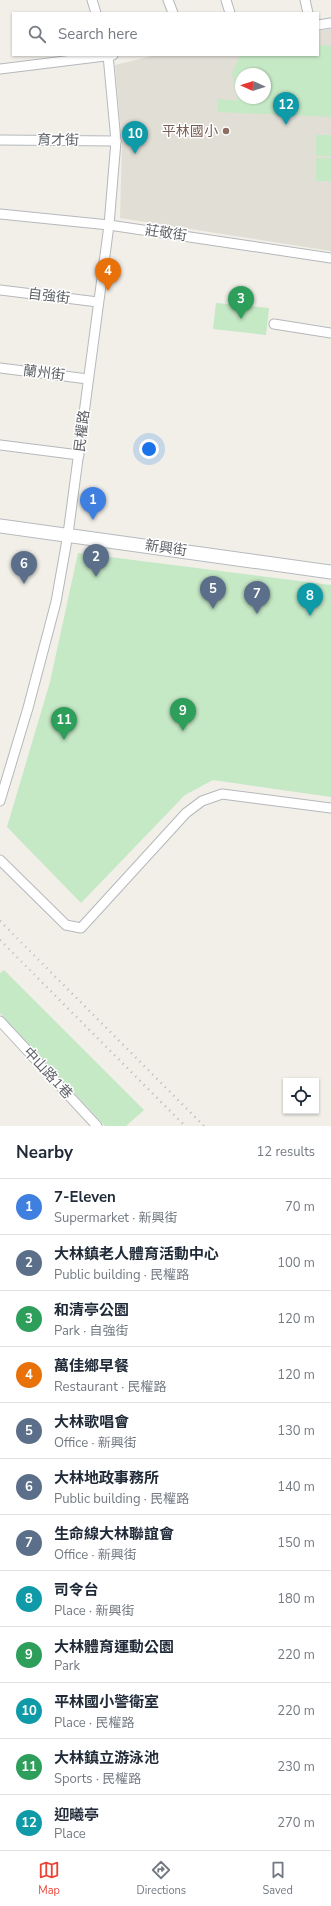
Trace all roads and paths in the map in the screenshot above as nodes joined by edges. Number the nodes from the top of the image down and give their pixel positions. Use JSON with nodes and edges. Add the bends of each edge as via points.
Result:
{"nodes":[{"id":1,"x":92,"y":0,"type":"edge"},
{"id":2,"x":168,"y":0,"type":"edge"},
{"id":3,"x":226,"y":0,"type":"edge"},
{"id":4,"x":305,"y":0,"type":"edge"},
{"id":5,"x":96,"y":12,"type":"edge"},
{"id":6,"x":172,"y":12,"type":"edge"},
{"id":7,"x":230,"y":12,"type":"edge"},
{"id":8,"x":308,"y":12,"type":"edge"},
{"id":9,"x":331,"y":22,"type":"edge"},
{"id":10,"x":319,"y":25,"type":"edge"},
{"id":11,"x":102,"y":56,"type":"edge"},
{"id":12,"x":110,"y":56,"type":"edge"},
{"id":13,"x":0,"y":69,"type":"edge"},
{"id":14,"x":0,"y":140,"type":"edge"},
{"id":15,"x":116,"y":141,"type":"junction"},
{"id":16,"x":0,"y":214,"type":"edge"},
{"id":17,"x":109,"y":225,"type":"junction"},
{"id":18,"x":331,"y":258,"type":"edge"},
{"id":19,"x":0,"y":290,"type":"edge"},
{"id":20,"x":98,"y":302,"type":"junction"},
{"id":21,"x":274,"y":324,"type":"dead end"},
{"id":22,"x":331,"y":333,"type":"edge"},
{"id":23,"x":0,"y":368,"type":"edge"},
{"id":24,"x":88,"y":379,"type":"junction"},
{"id":25,"x":0,"y":445,"type":"edge"},
{"id":26,"x":78,"y":456,"type":"junction"},
{"id":27,"x":0,"y":526,"type":"edge"},
{"id":28,"x":68,"y":534,"type":"junction"},
{"id":29,"x":331,"y":572,"type":"edge"},
{"id":30,"x":0,"y":801,"type":"edge"},
{"id":31,"x":331,"y":808,"type":"edge"},
{"id":32,"x":0,"y":860,"type":"edge"},
{"id":33,"x":0,"y":1021,"type":"edge"},
{"id":34,"x":97,"y":1126,"type":"edge"}],
"edges":[{"from":1,"to":5,"type":"street"},
{"from":2,"to":6,"type":"street"},
{"from":3,"to":7,"type":"street"},
{"from":4,"to":8,"type":"street"},
{"from":9,"to":10,"type":"street"},
{"from":11,"to":13,"type":"street"},
{"from":12,"to":15,"type":"street","name":"民權路"},
{"from":14,"to":15,"type":"street","name":"育才街"},
{"from":15,"to":17,"type":"street","name":"民權路"},
{"from":16,"to":17,"type":"street","name":"莊敬街"},
{"from":17,"to":18,"type":"street","name":"莊敬街"},
{"from":17,"to":20,"type":"street","name":"民權路"},
{"from":19,"to":20,"type":"street","name":"自強街"},
{"from":20,"to":24,"type":"street","name":"民權路"},
{"from":21,"to":22,"type":"street"},
{"from":23,"to":24,"type":"street","name":"蘭州街"},
{"from":24,"to":26,"type":"street","name":"民權路"},
{"from":25,"to":26,"type":"street"},
{"from":26,"to":28,"type":"street","name":"民權路"},
{"from":27,"to":28,"type":"main road","name":"新興街"},
{"from":28,"to":29,"type":"main road","name":"新興街"},
{"from":28,"to":30,"type":"street","name":"民權路","via":[[54,610]]},
{"from":31,"to":32,"type":"street","via":[[222,794],[202,801],[186,813],[81,928],[66,925]]},
{"from":33,"to":34,"type":"street","name":"中山路1巷"}]}
